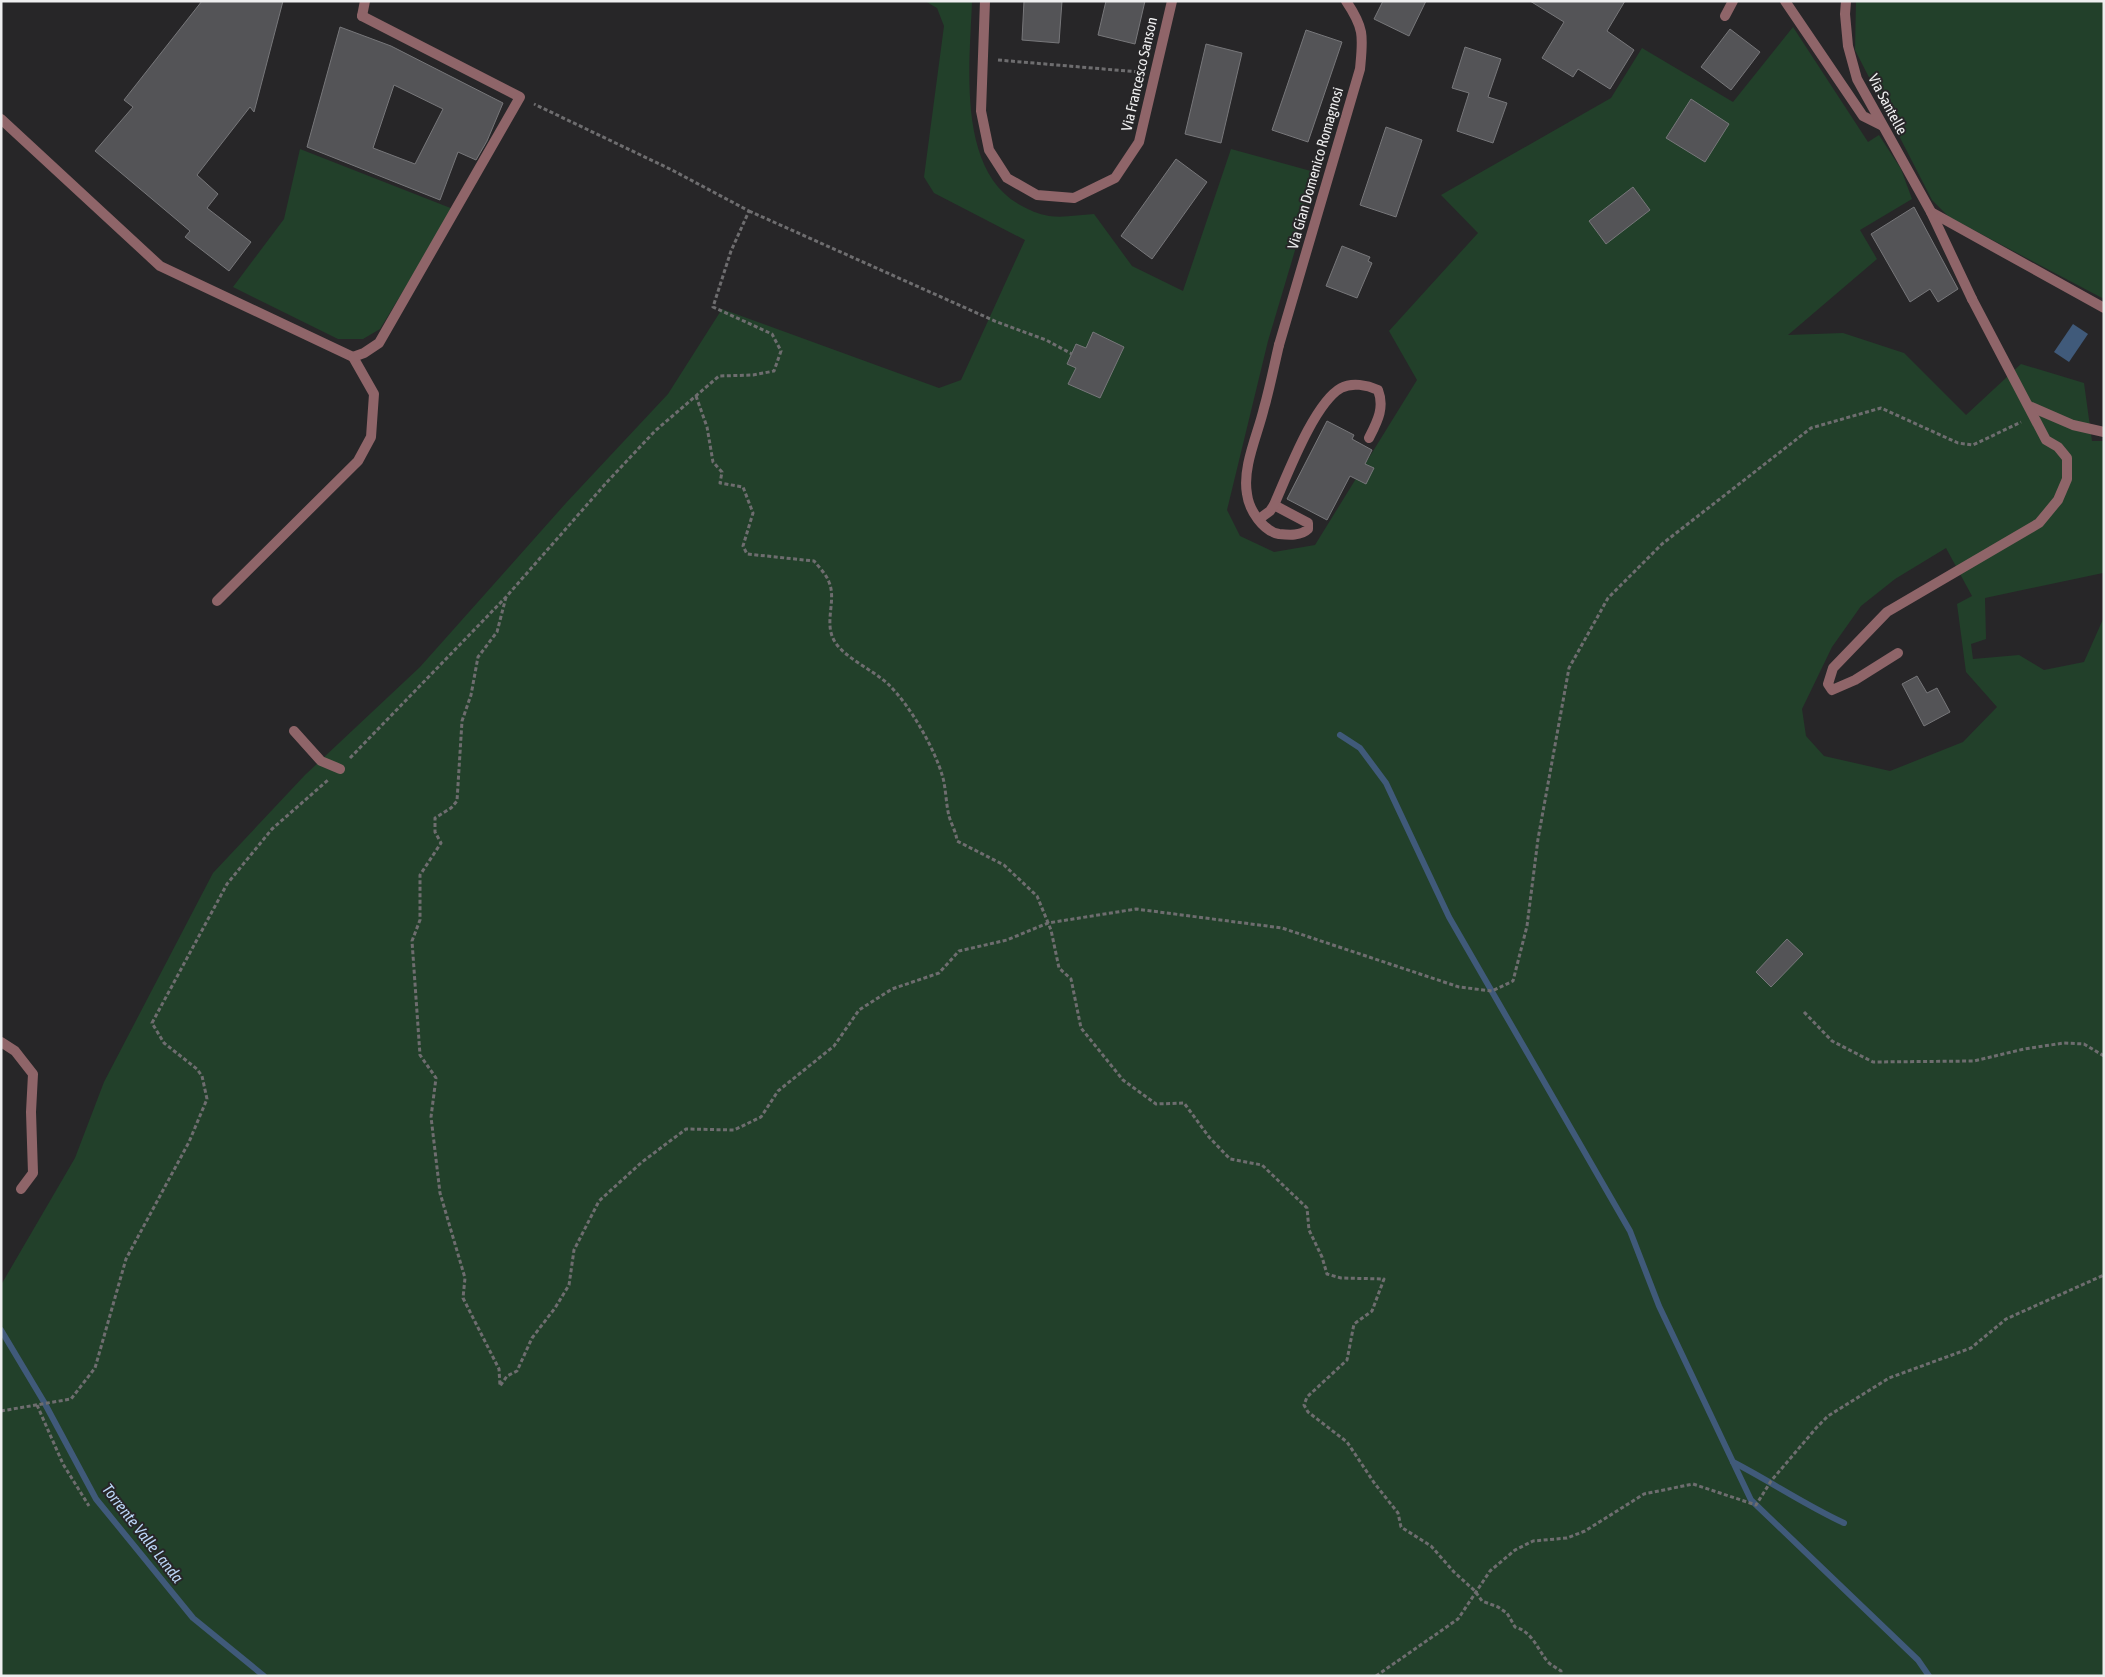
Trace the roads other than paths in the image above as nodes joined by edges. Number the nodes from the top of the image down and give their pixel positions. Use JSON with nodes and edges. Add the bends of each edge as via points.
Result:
{"nodes":[{"id":1,"x":366,"y":1,"type":"edge"},
{"id":2,"x":985,"y":1,"type":"edge"},
{"id":3,"x":1172,"y":1,"type":"edge"},
{"id":4,"x":1346,"y":1,"type":"edge"},
{"id":5,"x":1733,"y":1,"type":"edge"},
{"id":6,"x":1785,"y":1,"type":"edge"},
{"id":7,"x":1846,"y":1,"type":"edge"},
{"id":8,"x":1725,"y":16,"type":"dead end"},
{"id":9,"x":1,"y":118,"type":"edge"},
{"id":10,"x":1882,"y":125,"type":"junction"},
{"id":11,"x":1931,"y":212,"type":"junction"},
{"id":12,"x":2104,"y":308,"type":"edge"},
{"id":13,"x":353,"y":356,"type":"junction"},
{"id":14,"x":2031,"y":411,"type":"junction"},
{"id":15,"x":2104,"y":432,"type":"edge"},
{"id":16,"x":1369,"y":438,"type":"dead end"},
{"id":17,"x":1274,"y":505,"type":"junction"},
{"id":18,"x":1259,"y":519,"type":"junction"},
{"id":19,"x":218,"y":601,"type":"dead end"},
{"id":20,"x":1898,"y":653,"type":"dead end"},
{"id":21,"x":294,"y":731,"type":"dead end"},
{"id":22,"x":340,"y":769,"type":"road end"},
{"id":23,"x":1,"y":1042,"type":"edge"},
{"id":24,"x":21,"y":1189,"type":"dead end"}],
"edges":[{"from":1,"to":13,"type":"street","via":[[362,16],[520,96],[379,343],[364,354]]},
{"from":2,"to":3,"type":"street","name":"Via Francesco Sanson","via":[[981,111],[988,150],[1007,178],[1037,195],[1074,198],[1115,178],[1139,142]]},
{"from":4,"to":18,"type":"street","name":"Via Gian Domenico Romagnosi","via":[[1359,20],[1363,41],[1360,69],[1279,344],[1247,472],[1246,494]]},
{"from":5,"to":8,"type":"street"},
{"from":6,"to":10,"type":"street","via":[[1863,116]]},
{"from":7,"to":10,"type":"street","name":"Via Santelle","via":[[1848,46],[1856,79]]},
{"from":9,"to":13,"type":"street","via":[[160,266]]},
{"from":10,"to":11,"type":"street","name":"Via Santelle"},
{"from":11,"to":12,"type":"street"},
{"from":11,"to":14,"type":"street","name":"Via Santelle"},
{"from":13,"to":19,"type":"street","via":[[374,394],[371,437],[358,461]]},
{"from":14,"to":15,"type":"street"},
{"from":14,"to":20,"type":"street","name":"Via Santelle","via":[[2046,440],[2067,458],[2067,479],[2058,500],[2039,523],[1887,612],[1833,668],[1828,684],[1832,690],[1840,687]]},
{"from":16,"to":17,"type":"street","via":[[1381,412],[1378,390],[1358,384],[1341,387],[1325,402],[1313,422]]},
{"from":17,"to":18,"type":"street"},
{"from":17,"to":18,"type":"street","via":[[1302,518],[1308,523],[1308,529],[1294,535],[1277,533],[1265,527]]},
{"from":21,"to":22,"type":"street","via":[[321,761]]},
{"from":23,"to":24,"type":"street","via":[[15,1051],[33,1074],[33,1173]]}]}
